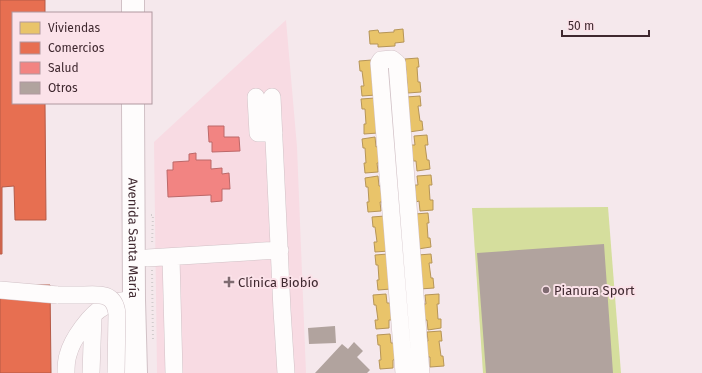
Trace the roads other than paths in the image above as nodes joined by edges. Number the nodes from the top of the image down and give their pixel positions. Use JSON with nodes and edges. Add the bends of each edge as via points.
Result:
{"nodes":[{"id":1,"x":133,"y":0,"type":"edge"},
{"id":2,"x":144,"y":0,"type":"edge"},
{"id":3,"x":133,"y":12,"type":"edge"},
{"id":4,"x":144,"y":12,"type":"edge"},
{"id":5,"x":264,"y":97,"type":"dead end"},
{"id":6,"x":134,"y":104,"type":"edge"},
{"id":7,"x":146,"y":104,"type":"edge"},
{"id":8,"x":384,"y":136,"type":"junction"},
{"id":9,"x":402,"y":136,"type":"junction"},
{"id":10,"x":408,"y":212,"type":"junction"},
{"id":11,"x":391,"y":214,"type":"junction"},
{"id":12,"x":280,"y":250,"type":"junction"},
{"id":13,"x":171,"y":257,"type":"junction"},
{"id":14,"x":150,"y":258,"type":"junction"},
{"id":15,"x":415,"y":289,"type":"junction"},
{"id":16,"x":0,"y":290,"type":"edge"},
{"id":17,"x":397,"y":290,"type":"junction"},
{"id":18,"x":134,"y":300,"type":"junction"},
{"id":19,"x":93,"y":316,"type":"junction"},
{"id":20,"x":80,"y":332,"type":"junction"},
{"id":21,"x":421,"y":372,"type":"edge"},
{"id":22,"x":66,"y":373,"type":"edge"},
{"id":23,"x":80,"y":373,"type":"edge"},
{"id":24,"x":91,"y":373,"type":"edge"},
{"id":25,"x":116,"y":373,"type":"edge"},
{"id":26,"x":136,"y":373,"type":"edge"},
{"id":27,"x":146,"y":373,"type":"edge"},
{"id":28,"x":174,"y":373,"type":"edge"},
{"id":29,"x":286,"y":373,"type":"edge"},
{"id":30,"x":404,"y":373,"type":"edge"}],
"edges":[{"from":1,"to":3,"type":"main road"},
{"from":2,"to":4,"type":"main road"},
{"from":5,"to":12,"type":"lane","via":[[274,133]]},
{"from":6,"to":18,"type":"main road","name":"Avenida Santa María"},
{"from":7,"to":14,"type":"main road","name":"Avenida Santa María"},
{"from":8,"to":9,"type":"lane"},
{"from":8,"to":9,"type":"lane","via":[[378,63],[381,60],[392,59],[397,63]]},
{"from":8,"to":11,"type":"lane"},
{"from":9,"to":10,"type":"lane"},
{"from":10,"to":11,"type":"lane"},
{"from":10,"to":15,"type":"lane"},
{"from":11,"to":17,"type":"lane"},
{"from":12,"to":13,"type":"lane"},
{"from":12,"to":29,"type":"lane"},
{"from":13,"to":14,"type":"lane"},
{"from":13,"to":28,"type":"lane"},
{"from":14,"to":27,"type":"main road","name":"Avenida Santa María"},
{"from":15,"to":17,"type":"lane"},
{"from":15,"to":21,"type":"lane"},
{"from":16,"to":25,"type":"lane","bridge":true,"via":[[58,295],[102,295],[112,300],[117,309]]},
{"from":17,"to":30,"type":"lane"},
{"from":18,"to":19,"type":"lane","via":[[111,303],[99,309]]},
{"from":18,"to":26,"type":"main road","name":"Avenida Santa María"},
{"from":19,"to":20,"type":"lane"},
{"from":19,"to":24,"type":"lane"},
{"from":20,"to":22,"type":"lane","via":[[70,348]]},
{"from":20,"to":23,"type":"lane"},
{"from":21,"to":30,"type":"lane"}]}
